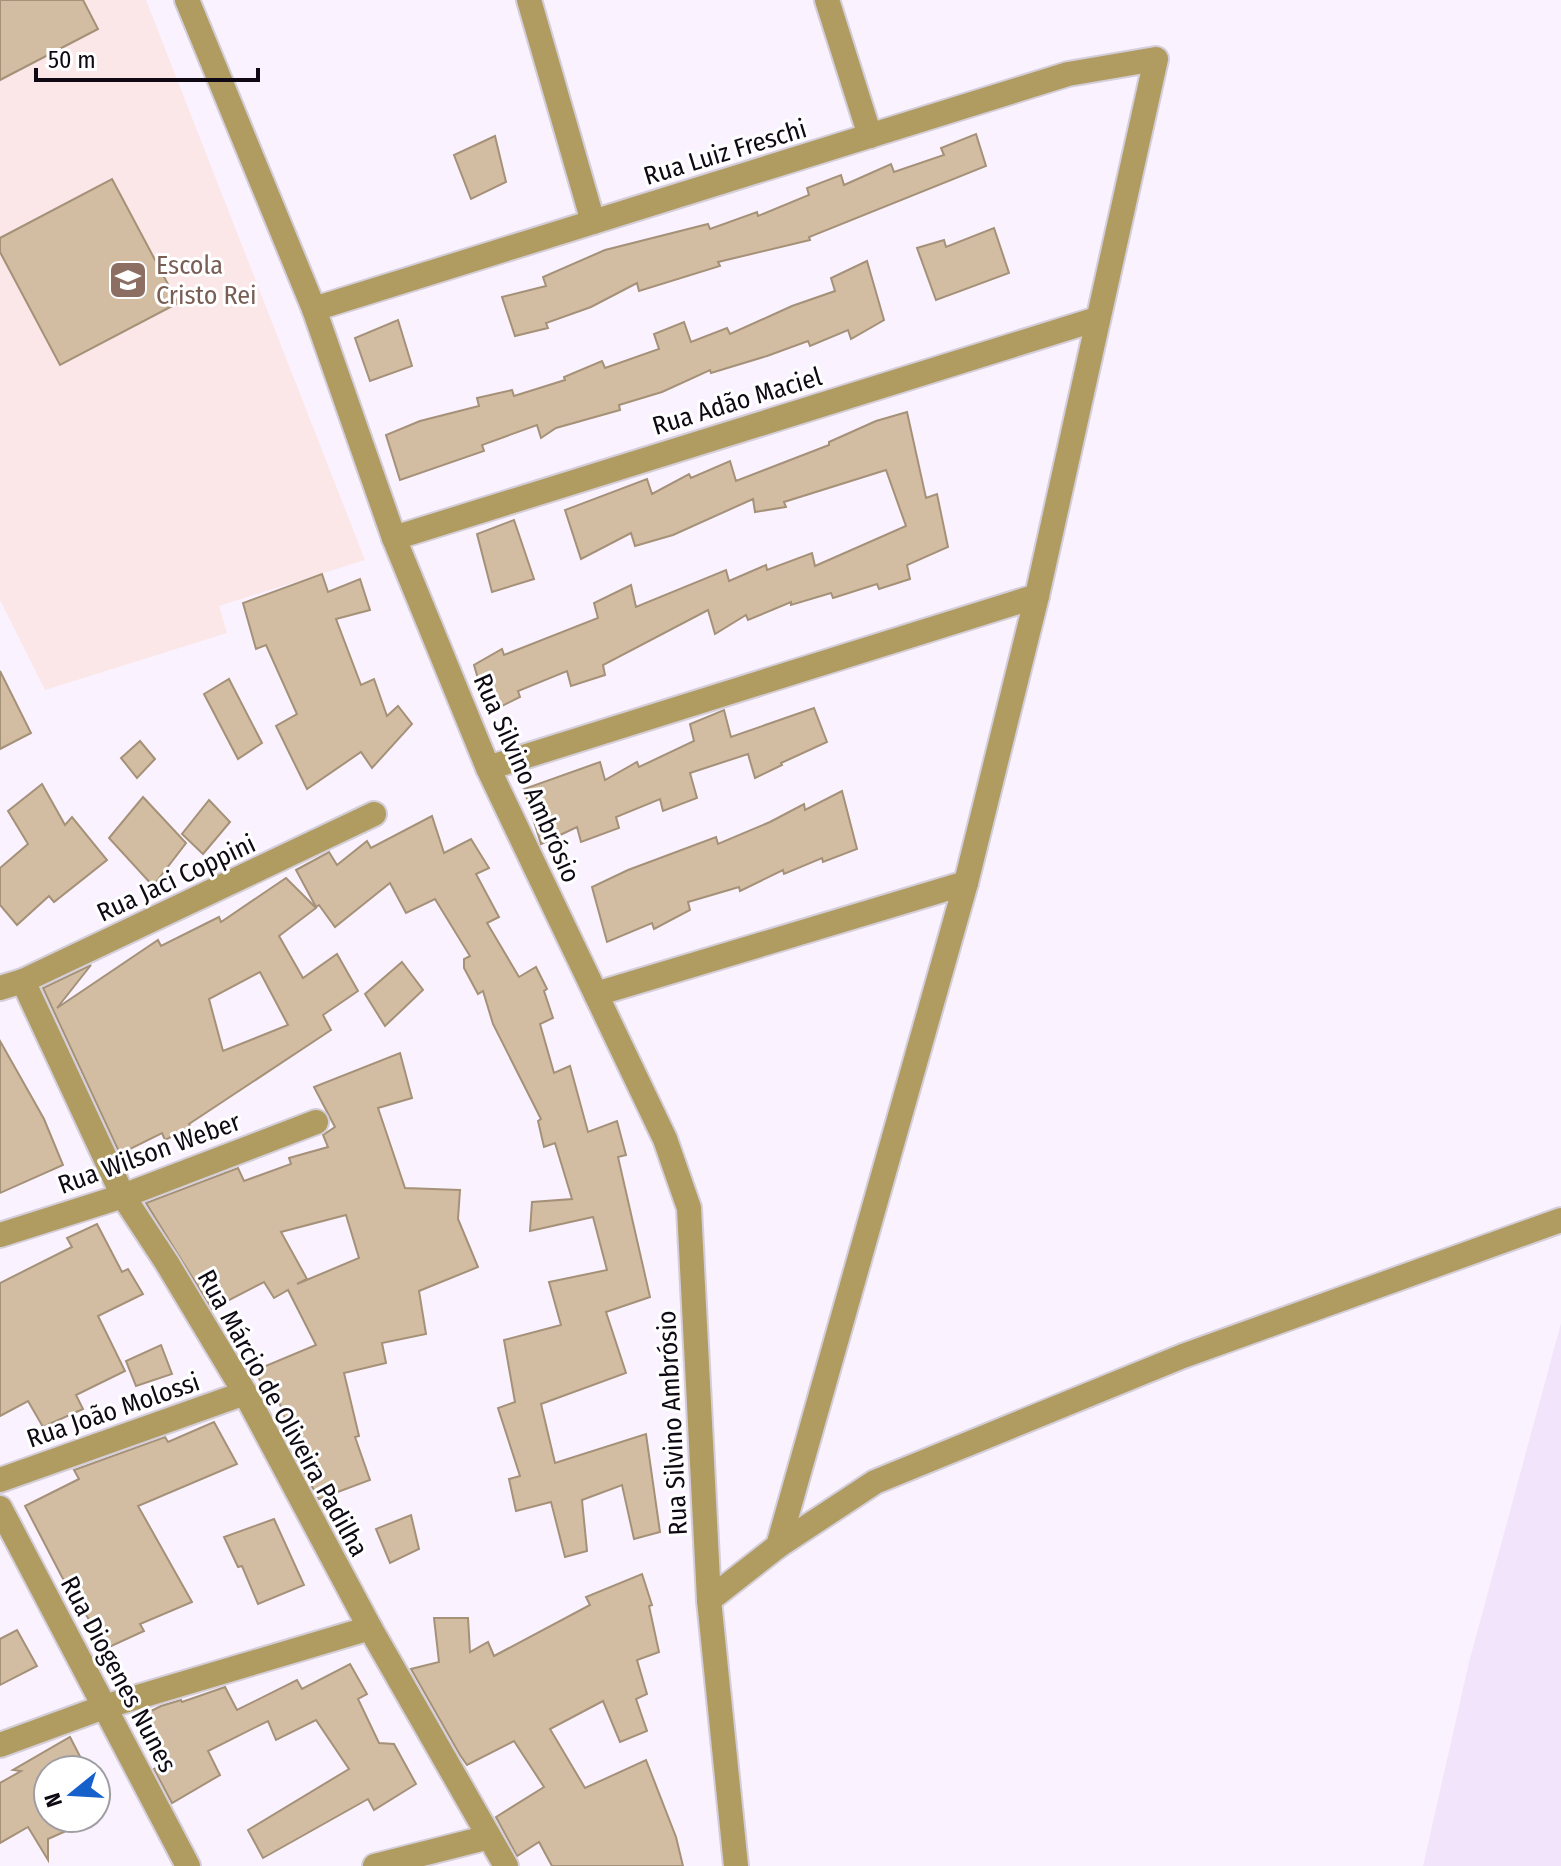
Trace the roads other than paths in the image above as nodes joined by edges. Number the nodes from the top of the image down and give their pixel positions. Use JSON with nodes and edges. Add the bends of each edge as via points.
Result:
{"nodes":[{"id":1,"x":187,"y":0,"type":"edge"},
{"id":2,"x":529,"y":0,"type":"edge"},
{"id":3,"x":827,"y":0,"type":"edge"},
{"id":4,"x":870,"y":136,"type":"junction"},
{"id":5,"x":593,"y":222,"type":"junction"},
{"id":6,"x":314,"y":309,"type":"junction"},
{"id":7,"x":1097,"y":319,"type":"junction"},
{"id":8,"x":394,"y":538,"type":"junction"},
{"id":9,"x":1037,"y":596,"type":"junction"},
{"id":10,"x":488,"y":768,"type":"junction"},
{"id":11,"x":374,"y":814,"type":"dead end"},
{"id":12,"x":966,"y":883,"type":"junction"},
{"id":13,"x":12,"y":985,"type":"edge"},
{"id":14,"x":596,"y":994,"type":"junction"},
{"id":15,"x":316,"y":1122,"type":"dead end"},
{"id":16,"x":123,"y":1196,"type":"junction"},
{"id":17,"x":1561,"y":1220,"type":"edge"},
{"id":18,"x":0,"y":1235,"type":"edge"},
{"id":19,"x":245,"y":1393,"type":"junction"},
{"id":20,"x":0,"y":1480,"type":"edge"},
{"id":21,"x":0,"y":1508,"type":"edge"},
{"id":22,"x":778,"y":1546,"type":"junction"},
{"id":23,"x":709,"y":1600,"type":"junction"},
{"id":24,"x":370,"y":1628,"type":"junction"},
{"id":25,"x":104,"y":1707,"type":"junction"},
{"id":26,"x":0,"y":1745,"type":"edge"},
{"id":27,"x":489,"y":1837,"type":"junction"},
{"id":28,"x":188,"y":1866,"type":"edge"},
{"id":29,"x":375,"y":1866,"type":"edge"},
{"id":30,"x":506,"y":1866,"type":"edge"},
{"id":31,"x":736,"y":1866,"type":"edge"}],
"edges":[{"from":1,"to":6,"type":"street","name":"Rua Silvino Ambrósio"},
{"from":2,"to":5,"type":"street"},
{"from":3,"to":4,"type":"street"},
{"from":4,"to":5,"type":"street","name":"Rua Luiz Freschi"},
{"from":4,"to":7,"type":"street","name":"Rua Luiz Freschi","via":[[1068,74],[1156,59]]},
{"from":5,"to":6,"type":"street","name":"Rua Luiz Freschi"},
{"from":6,"to":8,"type":"street","name":"Rua Silvino Ambrósio"},
{"from":7,"to":8,"type":"street","name":"Rua Adão Maciel"},
{"from":7,"to":9,"type":"street"},
{"from":8,"to":10,"type":"street","name":"Rua Silvino Ambrósio"},
{"from":9,"to":10,"type":"street"},
{"from":9,"to":12,"type":"street"},
{"from":10,"to":14,"type":"street","name":"Rua Silvino Ambrósio"},
{"from":11,"to":13,"type":"street","name":"Rua Jaci Coppini"},
{"from":12,"to":14,"type":"street"},
{"from":12,"to":22,"type":"street"},
{"from":13,"to":16,"type":"street","name":"Rua Márcio de Oliveira Padilha"},
{"from":14,"to":23,"type":"street","name":"Rua Silvino Ambrósio","via":[[665,1139],[689,1208]]},
{"from":15,"to":16,"type":"street","name":"Rua Wilson Weber"},
{"from":16,"to":18,"type":"street","name":"Rua Wilson Weber"},
{"from":16,"to":19,"type":"street","name":"Rua Márcio de Oliveira Padilha"},
{"from":17,"to":22,"type":"street","via":[[1183,1356],[875,1482]]},
{"from":19,"to":20,"type":"street","name":"Rua João Molossi"},
{"from":19,"to":24,"type":"street","name":"Rua Márcio de Oliveira Padilha"},
{"from":21,"to":25,"type":"street","name":"Rua Diogenes Nunes"},
{"from":22,"to":23,"type":"street"},
{"from":23,"to":31,"type":"street","name":"Rua Silvino Ambrósio"},
{"from":24,"to":25,"type":"street"},
{"from":24,"to":27,"type":"street","name":"Rua Márcio de Oliveira Padilha"},
{"from":25,"to":26,"type":"street"},
{"from":25,"to":28,"type":"street","name":"Rua Diogenes Nunes"},
{"from":27,"to":29,"type":"street"},
{"from":27,"to":30,"type":"street","name":"Rua Márcio de Oliveira Padilha"}]}
